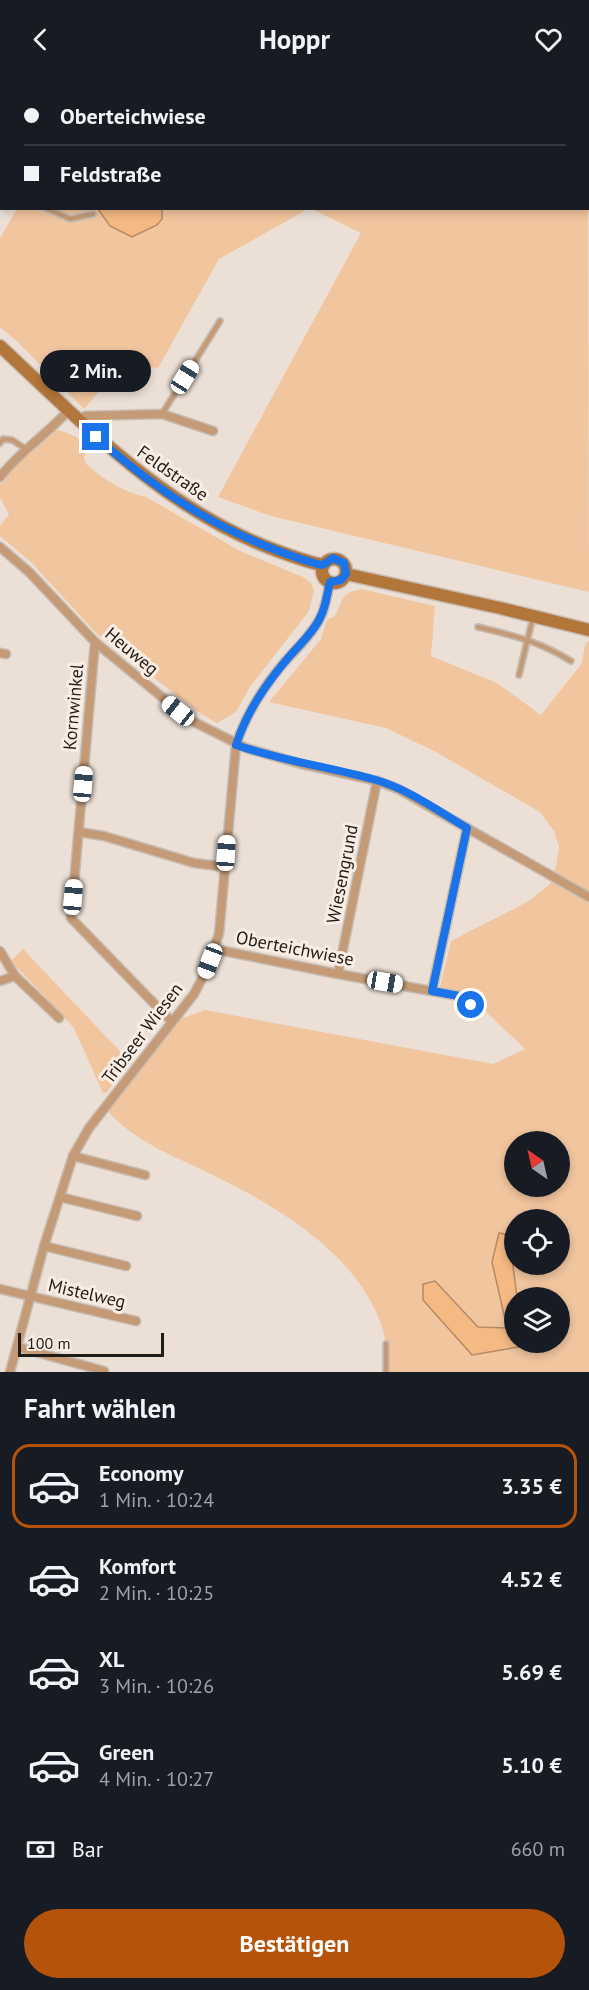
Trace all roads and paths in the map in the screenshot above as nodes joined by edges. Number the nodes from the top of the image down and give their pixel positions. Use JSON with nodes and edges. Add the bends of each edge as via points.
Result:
{"nodes":[{"id":1,"x":50,"y":210,"type":"edge"},
{"id":2,"x":93,"y":214,"type":"dead end"},
{"id":3,"x":220,"y":321,"type":"dead end"},
{"id":4,"x":0,"y":346,"type":"edge"},
{"id":5,"x":68,"y":411,"type":"junction"},
{"id":6,"x":162,"y":414,"type":"junction"},
{"id":7,"x":79,"y":422,"type":"junction"},
{"id":8,"x":213,"y":431,"type":"dead end"},
{"id":9,"x":0,"y":443,"type":"edge"},
{"id":10,"x":26,"y":449,"type":"junction"},
{"id":11,"x":0,"y":477,"type":"edge"},
{"id":12,"x":0,"y":547,"type":"edge"},
{"id":13,"x":323,"y":565,"type":"junction"},
{"id":14,"x":346,"y":574,"type":"junction"},
{"id":15,"x":330,"y":582,"type":"junction"},
{"id":16,"x":533,"y":617,"type":"junction"},
{"id":17,"x":478,"y":627,"type":"dead end"},
{"id":18,"x":589,"y":630,"type":"edge"},
{"id":19,"x":528,"y":639,"type":"junction"},
{"id":20,"x":95,"y":642,"type":"junction"},
{"id":21,"x":571,"y":661,"type":"dead end"},
{"id":22,"x":519,"y":675,"type":"dead end"},
{"id":23,"x":236,"y":745,"type":"junction"},
{"id":24,"x":377,"y":781,"type":"junction"},
{"id":25,"x":467,"y":828,"type":"junction"},
{"id":26,"x":79,"y":832,"type":"junction"},
{"id":27,"x":226,"y":867,"type":"junction"},
{"id":28,"x":589,"y":897,"type":"edge"},
{"id":29,"x":214,"y":949,"type":"junction"},
{"id":30,"x":0,"y":951,"type":"edge"},
{"id":31,"x":338,"y":974,"type":"junction"},
{"id":32,"x":15,"y":976,"type":"junction"},
{"id":33,"x":0,"y":981,"type":"edge"},
{"id":34,"x":432,"y":991,"type":"junction"},
{"id":35,"x":471,"y":1005,"type":"dead end"},
{"id":36,"x":59,"y":1018,"type":"dead end"},
{"id":37,"x":172,"y":1022,"type":"junction"},
{"id":38,"x":74,"y":1156,"type":"junction"},
{"id":39,"x":145,"y":1174,"type":"dead end"},
{"id":40,"x":60,"y":1197,"type":"junction"},
{"id":41,"x":136,"y":1216,"type":"dead end"},
{"id":42,"x":44,"y":1246,"type":"junction"},
{"id":43,"x":126,"y":1266,"type":"dead end"},
{"id":44,"x":0,"y":1289,"type":"edge"},
{"id":45,"x":30,"y":1296,"type":"junction"},
{"id":46,"x":136,"y":1321,"type":"dead end"},
{"id":47,"x":386,"y":1344,"type":"dead end"},
{"id":48,"x":18,"y":1347,"type":"junction"},
{"id":49,"x":104,"y":1371,"type":"edge"},
{"id":50,"x":10,"y":1372,"type":"edge"},
{"id":51,"x":386,"y":1372,"type":"edge"}],
"edges":[{"from":1,"to":2,"type":"lane","via":[[70,219]]},
{"from":3,"to":6,"type":"lane"},
{"from":4,"to":5,"type":"main road","name":"Feldstraße"},
{"from":5,"to":7,"type":"main road","name":"Feldstraße"},
{"from":5,"to":10,"type":"street"},
{"from":6,"to":7,"type":"street","via":[[85,416]]},
{"from":6,"to":8,"type":"street"},
{"from":7,"to":13,"type":"main road","name":"Feldstraße","via":[[141,475],[210,520],[249,540]]},
{"from":9,"to":10,"type":"lane","via":[[3,439],[12,440]]},
{"from":10,"to":11,"type":"street"},
{"from":12,"to":20,"type":"street","name":"Heuweg"},
{"from":13,"to":14,"type":"main road","name":"Feldstraße","via":[[337,559],[345,566]]},
{"from":13,"to":15,"type":"main road","via":[[324,577]]},
{"from":14,"to":15,"type":"main road","via":[[341,580]]},
{"from":14,"to":16,"type":"main road","name":"Feldstraße"},
{"from":15,"to":23,"type":"street","name":"Tribseer Wiesen","via":[[313,630],[255,700]]},
{"from":16,"to":18,"type":"main road","name":"Feldstraße"},
{"from":16,"to":19,"type":"lane"},
{"from":17,"to":19,"type":"lane"},
{"from":19,"to":21,"type":"lane"},
{"from":19,"to":22,"type":"lane"},
{"from":20,"to":23,"type":"street","name":"Heuweg","via":[[190,720]]},
{"from":20,"to":26,"type":"street","name":"Kornwinkel"},
{"from":23,"to":24,"type":"street","name":"Heuweg"},
{"from":23,"to":27,"type":"street","name":"Tribseer Wiesen"},
{"from":24,"to":25,"type":"street","name":"Heuweg"},
{"from":24,"to":31,"type":"street","name":"Wiesengrund"},
{"from":25,"to":28,"type":"street","name":"Heuweg"},
{"from":25,"to":34,"type":"street"},
{"from":26,"to":27,"type":"street","via":[[194,864]]},
{"from":26,"to":37,"type":"street","name":"Kornwinkel","via":[[71,918]]},
{"from":27,"to":29,"type":"street","name":"Tribseer Wiesen"},
{"from":29,"to":31,"type":"street","name":"Oberteichwiese"},
{"from":29,"to":37,"type":"street","name":"Tribseer Wiesen","via":[[194,994]]},
{"from":30,"to":32,"type":"street"},
{"from":31,"to":34,"type":"street","name":"Oberteichwiese"},
{"from":32,"to":33,"type":"street"},
{"from":32,"to":36,"type":"street"},
{"from":34,"to":35,"type":"street","name":"Oberteichwiese","via":[[459,996]]},
{"from":37,"to":38,"type":"street","name":"Tribseer Wiesen","via":[[89,1128]]},
{"from":38,"to":39,"type":"street"},
{"from":38,"to":40,"type":"street","name":"Tribseer Wiesen"},
{"from":40,"to":41,"type":"street"},
{"from":40,"to":42,"type":"street","name":"Tribseer Wiesen"},
{"from":42,"to":43,"type":"street"},
{"from":42,"to":45,"type":"street","name":"Tribseer Wiesen"},
{"from":44,"to":45,"type":"street","name":"Mistelweg"},
{"from":45,"to":46,"type":"street","name":"Mistelweg"},
{"from":45,"to":48,"type":"street","name":"Tribseer Wiesen"},
{"from":47,"to":51,"type":"lane"},
{"from":48,"to":49,"type":"street"},
{"from":48,"to":50,"type":"street","name":"Tribseer Wiesen"}]}
